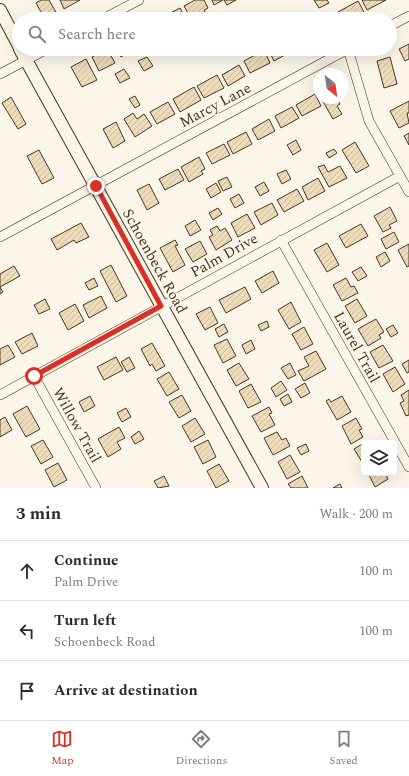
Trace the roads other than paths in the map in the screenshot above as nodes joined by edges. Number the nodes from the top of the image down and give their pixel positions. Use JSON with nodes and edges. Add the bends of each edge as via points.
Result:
{"nodes":[{"id":1,"x":139,"y":0,"type":"edge"},
{"id":2,"x":0,"y":10,"type":"edge"},
{"id":3,"x":116,"y":12,"type":"edge"},
{"id":4,"x":409,"y":16,"type":"edge"},
{"id":5,"x":397,"y":22,"type":"edge"},
{"id":6,"x":12,"y":33,"type":"edge"},
{"id":7,"x":24,"y":56,"type":"edge"},
{"id":8,"x":34,"y":56,"type":"edge"},
{"id":9,"x":335,"y":56,"type":"edge"},
{"id":10,"x":350,"y":56,"type":"edge"},
{"id":11,"x":26,"y":60,"type":"junction"},
{"id":12,"x":0,"y":74,"type":"edge"},
{"id":13,"x":400,"y":176,"type":"junction"},
{"id":14,"x":96,"y":186,"type":"junction"},
{"id":15,"x":409,"y":192,"type":"edge"},
{"id":16,"x":0,"y":237,"type":"edge"},
{"id":17,"x":282,"y":240,"type":"junction"},
{"id":18,"x":161,"y":306,"type":"junction"},
{"id":19,"x":34,"y":376,"type":"junction"},
{"id":20,"x":0,"y":395,"type":"edge"},
{"id":21,"x":409,"y":467,"type":"edge"},
{"id":22,"x":96,"y":488,"type":"edge"},
{"id":23,"x":262,"y":488,"type":"edge"}],
"edges":[{"from":1,"to":3,"type":"street"},
{"from":2,"to":6,"type":"main road","name":"Schoenbeck Road"},
{"from":4,"to":5,"type":"street"},
{"from":7,"to":11,"type":"main road","name":"Schoenbeck Road"},
{"from":8,"to":11,"type":"street"},
{"from":9,"to":14,"type":"street","name":"Marcy Lane"},
{"from":10,"to":13,"type":"street","via":[[369,121]]},
{"from":11,"to":12,"type":"street"},
{"from":11,"to":14,"type":"main road","name":"Schoenbeck Road"},
{"from":13,"to":15,"type":"street"},
{"from":13,"to":17,"type":"street","name":"Palm Drive"},
{"from":14,"to":16,"type":"street","name":"Marcy Lane"},
{"from":14,"to":18,"type":"main road","name":"Schoenbeck Road"},
{"from":17,"to":18,"type":"street","name":"Palm Drive"},
{"from":17,"to":21,"type":"street","name":"Laurel Trail"},
{"from":18,"to":19,"type":"street","name":"Palm Drive"},
{"from":18,"to":23,"type":"main road","name":"Schoenbeck Road"},
{"from":19,"to":20,"type":"street","name":"Palm Drive"},
{"from":19,"to":22,"type":"street","name":"Willow Trail"}]}
